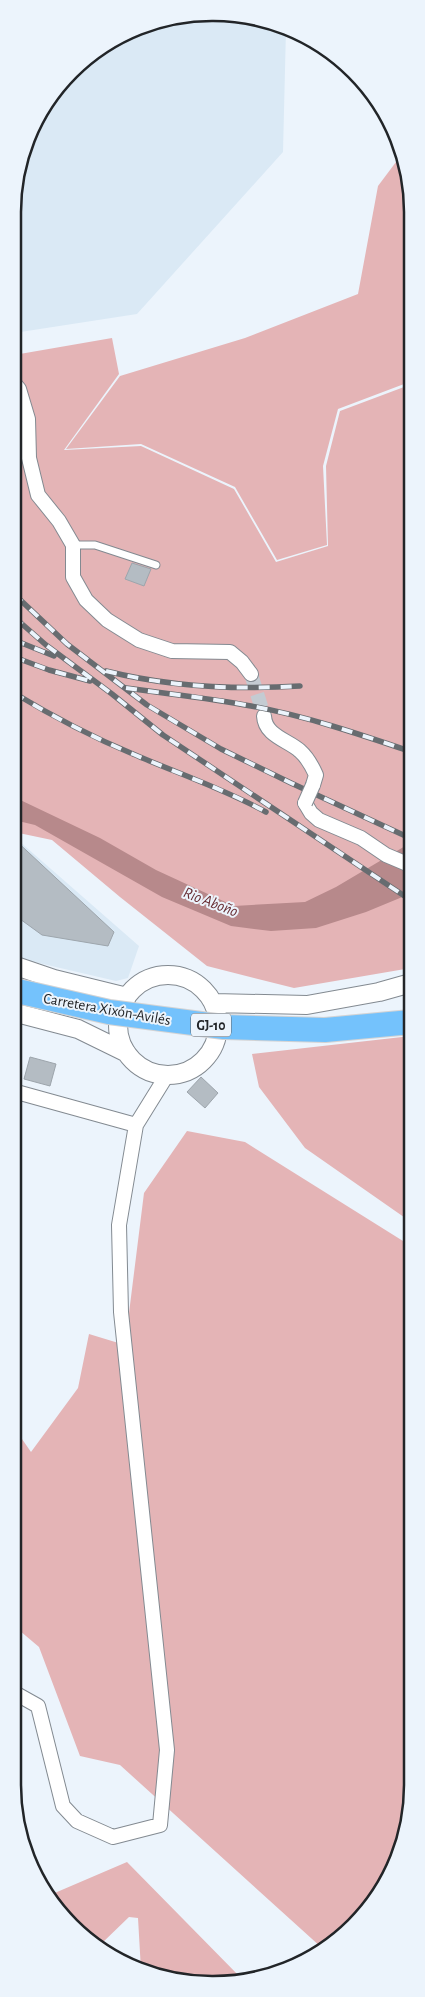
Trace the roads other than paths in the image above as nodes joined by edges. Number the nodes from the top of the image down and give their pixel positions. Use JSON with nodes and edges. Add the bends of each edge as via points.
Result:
{"nodes":[{"id":1,"x":21,"y":396,"type":"edge"},
{"id":2,"x":73,"y":545,"type":"junction"},
{"id":3,"x":156,"y":565,"type":"dead end"},
{"id":4,"x":251,"y":674,"type":"tunnel mouth"},
{"id":5,"x":264,"y":716,"type":"tunnel mouth"},
{"id":6,"x":404,"y":862,"type":"edge"},
{"id":7,"x":21,"y":968,"type":"edge"},
{"id":8,"x":404,"y":985,"type":"edge"},
{"id":9,"x":21,"y":992,"type":"edge"},
{"id":10,"x":127,"y":997,"type":"junction"},
{"id":11,"x":214,"y":1003,"type":"junction"},
{"id":12,"x":21,"y":1014,"type":"edge"},
{"id":13,"x":404,"y":1023,"type":"edge"},
{"id":14,"x":127,"y":1053,"type":"junction"},
{"id":15,"x":167,"y":1074,"type":"junction"},
{"id":16,"x":21,"y":1092,"type":"edge"},
{"id":17,"x":136,"y":1125,"type":"junction"},
{"id":18,"x":21,"y":1696,"type":"edge"}],
"edges":[{"from":1,"to":2,"type":"street","via":[[28,419],[29,458],[38,494]]},
{"from":2,"to":3,"type":"lane","via":[[95,545]]},
{"from":2,"to":4,"type":"street","via":[[73,577],[86,600],[108,620],[139,640],[172,651],[230,652]]},
{"from":5,"to":6,"type":"street","bridge":true,"via":[[269,730],[299,750],[316,775],[305,803],[311,813]]},
{"from":7,"to":10,"type":"street"},
{"from":8,"to":11,"type":"street","via":[[307,1005]]},
{"from":9,"to":13,"type":"highway","name":"Carretera Xixón-Avilés","number":"GJ-10","bridge":true,"via":[[109,1012],[224,1027],[325,1030]]},
{"from":10,"to":11,"type":"street","via":[[142,982],[162,975],[183,976],[201,986]]},
{"from":10,"to":14,"type":"street","via":[[120,1010],[118,1025]]},
{"from":11,"to":15,"type":"street","via":[[218,1028],[210,1052],[199,1064],[184,1072]]},
{"from":12,"to":14,"type":"street","via":[[78,1029]]},
{"from":14,"to":15,"type":"street","via":[[151,1072]]},
{"from":15,"to":17,"type":"street"},
{"from":16,"to":17,"type":"street"},
{"from":17,"to":18,"type":"street","via":[[119,1225],[121,1312],[167,1750],[160,1825],[113,1837],[77,1822],[63,1806],[38,1706]]}]}
